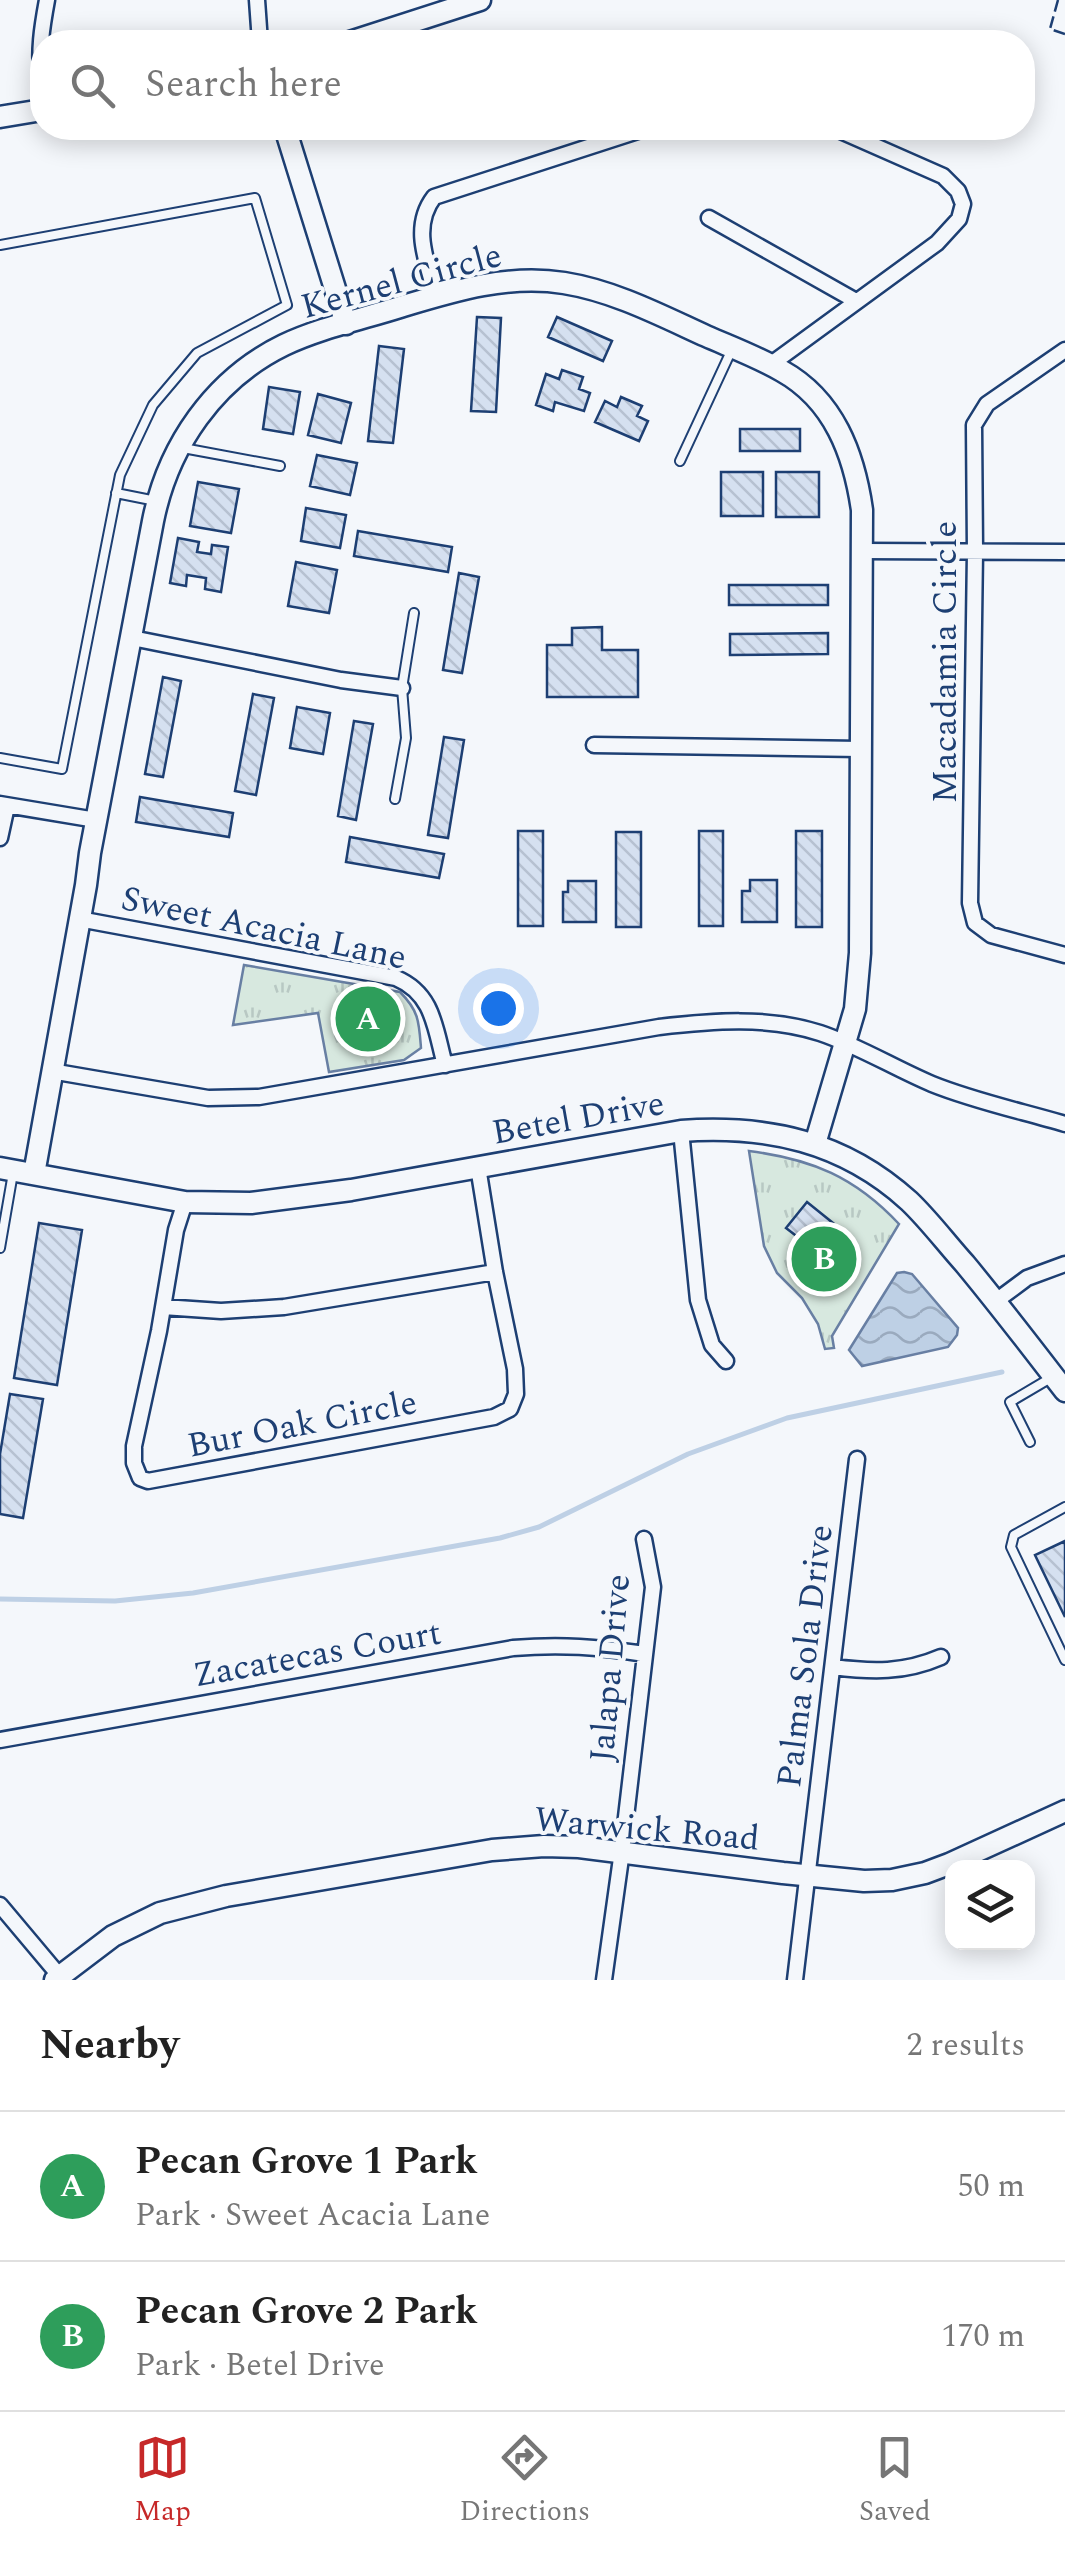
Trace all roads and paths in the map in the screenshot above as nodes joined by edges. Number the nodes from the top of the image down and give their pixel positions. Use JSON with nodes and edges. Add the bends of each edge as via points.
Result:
{"nodes":[{"id":1,"x":47,"y":0,"type":"edge"},
{"id":2,"x":257,"y":0,"type":"edge"},
{"id":3,"x":466,"y":2,"type":"edge"},
{"id":4,"x":41,"y":30,"type":"edge"},
{"id":5,"x":259,"y":30,"type":"edge"},
{"id":6,"x":385,"y":30,"type":"edge"},
{"id":7,"x":30,"y":112,"type":"edge"},
{"id":8,"x":0,"y":117,"type":"edge"},
{"id":9,"x":288,"y":140,"type":"edge"},
{"id":10,"x":611,"y":140,"type":"edge"},
{"id":11,"x":862,"y":140,"type":"edge"},
{"id":12,"x":709,"y":218,"type":"dead end"},
{"id":13,"x":0,"y":245,"type":"edge"},
{"id":14,"x":436,"y":296,"type":"junction"},
{"id":15,"x":856,"y":301,"type":"junction"},
{"id":16,"x":346,"y":324,"type":"junction"},
{"id":17,"x":733,"y":348,"type":"junction"},
{"id":18,"x":1065,"y":350,"type":"edge"},
{"id":19,"x":770,"y":365,"type":"junction"},
{"id":20,"x":178,"y":448,"type":"junction"},
{"id":21,"x":680,"y":461,"type":"dead end"},
{"id":22,"x":280,"y":466,"type":"dead end"},
{"id":23,"x":116,"y":493,"type":"junction"},
{"id":24,"x":157,"y":501,"type":"junction"},
{"id":25,"x":863,"y":551,"type":"junction"},
{"id":26,"x":975,"y":552,"type":"junction"},
{"id":27,"x":1065,"y":552,"type":"edge"},
{"id":28,"x":414,"y":613,"type":"dead end"},
{"id":29,"x":132,"y":638,"type":"junction"},
{"id":30,"x":402,"y":688,"type":"junction"},
{"id":31,"x":594,"y":746,"type":"dead end"},
{"id":32,"x":860,"y":749,"type":"junction"},
{"id":33,"x":0,"y":758,"type":"edge"},
{"id":34,"x":396,"y":799,"type":"dead end"},
{"id":35,"x":3,"y":805,"type":"edge"},
{"id":36,"x":96,"y":820,"type":"junction"},
{"id":37,"x":0,"y":838,"type":"edge"},
{"id":38,"x":79,"y":919,"type":"junction"},
{"id":39,"x":1065,"y":955,"type":"edge"},
{"id":40,"x":846,"y":1044,"type":"junction"},
{"id":41,"x":445,"y":1065,"type":"junction"},
{"id":42,"x":52,"y":1071,"type":"junction"},
{"id":43,"x":1065,"y":1124,"type":"edge"},
{"id":44,"x":681,"y":1131,"type":"junction"},
{"id":45,"x":815,"y":1144,"type":"junction"},
{"id":46,"x":478,"y":1167,"type":"junction"},
{"id":47,"x":16,"y":1171,"type":"edge"},
{"id":48,"x":186,"y":1202,"type":"junction"},
{"id":49,"x":0,"y":1248,"type":"edge"},
{"id":50,"x":1065,"y":1264,"type":"edge"},
{"id":51,"x":494,"y":1272,"type":"junction"},
{"id":52,"x":996,"y":1301,"type":"junction"},
{"id":53,"x":163,"y":1307,"type":"junction"},
{"id":54,"x":726,"y":1362,"type":"dead end"},
{"id":55,"x":1059,"y":1383,"type":"edge"},
{"id":56,"x":1030,"y":1442,"type":"dead end"},
{"id":57,"x":857,"y":1459,"type":"dead end"},
{"id":58,"x":1065,"y":1507,"type":"edge"},
{"id":59,"x":644,"y":1539,"type":"dead end"},
{"id":60,"x":1063,"y":1649,"type":"edge"},
{"id":61,"x":645,"y":1654,"type":"junction"},
{"id":62,"x":940,"y":1657,"type":"dead end"},
{"id":63,"x":1065,"y":1660,"type":"edge"},
{"id":64,"x":833,"y":1668,"type":"junction"},
{"id":65,"x":0,"y":1740,"type":"edge"},
{"id":66,"x":1065,"y":1811,"type":"edge"},
{"id":67,"x":622,"y":1852,"type":"junction"},
{"id":68,"x":809,"y":1876,"type":"junction"},
{"id":69,"x":0,"y":1905,"type":"edge"},
{"id":70,"x":60,"y":1979,"type":"edge"},
{"id":71,"x":604,"y":1980,"type":"edge"},
{"id":72,"x":795,"y":1980,"type":"edge"}],
"edges":[{"from":1,"to":4,"type":"street"},
{"from":2,"to":5,"type":"street"},
{"from":3,"to":6,"type":"street"},
{"from":7,"to":8,"type":"street"},
{"from":9,"to":16,"type":"street"},
{"from":10,"to":14,"type":"street","via":[[434,197],[421,228]]},
{"from":11,"to":15,"type":"street","via":[[944,176],[963,204],[937,242]]},
{"from":12,"to":15,"type":"street"},
{"from":13,"to":23,"type":"lane","via":[[255,198],[287,305],[198,353],[153,405]]},
{"from":14,"to":16,"type":"street","name":"Kernel Circle"},
{"from":14,"to":17,"type":"street","name":"Kernel Circle","via":[[497,282],[562,282],[620,298]]},
{"from":15,"to":19,"type":"street"},
{"from":16,"to":20,"type":"street","name":"Kernel Circle","via":[[252,364],[197,417]]},
{"from":17,"to":19,"type":"street","name":"Kernel Circle"},
{"from":17,"to":21,"type":"lane"},
{"from":18,"to":26,"type":"street","name":"Macadamia Circle","via":[[976,418]]},
{"from":19,"to":25,"type":"street","name":"Kernel Circle","via":[[808,391],[837,427],[858,479]]},
{"from":20,"to":22,"type":"lane"},
{"from":20,"to":24,"type":"street","name":"Kernel Circle"},
{"from":23,"to":24,"type":"lane"},
{"from":23,"to":33,"type":"lane","via":[[62,769]]},
{"from":24,"to":29,"type":"street","name":"Kernel Circle"},
{"from":25,"to":26,"type":"street"},
{"from":25,"to":32,"type":"street","name":"Kernel Circle"},
{"from":26,"to":27,"type":"street"},
{"from":26,"to":39,"type":"street","name":"Macadamia Circle","via":[[972,914],[992,935]]},
{"from":28,"to":30,"type":"lane"},
{"from":29,"to":30,"type":"street"},
{"from":29,"to":36,"type":"street","name":"Kernel Circle"},
{"from":30,"to":34,"type":"lane","via":[[406,738]]},
{"from":31,"to":32,"type":"street"},
{"from":32,"to":40,"type":"street","name":"Kernel Circle","via":[[860,954]]},
{"from":35,"to":36,"type":"street"},
{"from":35,"to":37,"type":"street"},
{"from":36,"to":38,"type":"street","name":"Kernel Circle"},
{"from":38,"to":41,"type":"street","name":"Sweet Acacia Lane","via":[[396,978],[430,1009]]},
{"from":38,"to":42,"type":"street","name":"Kernel Circle"},
{"from":40,"to":41,"type":"street","via":[[802,1028],[709,1021]]},
{"from":40,"to":43,"type":"street","via":[[932,1084]]},
{"from":40,"to":45,"type":"street","name":"Kernel Circle"},
{"from":41,"to":42,"type":"street","via":[[283,1094],[208,1098]]},
{"from":42,"to":47,"type":"street","name":"Kernel Circle"},
{"from":44,"to":45,"type":"street","name":"Betel Drive","via":[[769,1132]]},
{"from":44,"to":46,"type":"street","name":"Betel Drive"},
{"from":44,"to":54,"type":"street","via":[[698,1300],[712,1345]]},
{"from":45,"to":52,"type":"street","name":"Betel Drive","via":[[876,1174],[908,1200]]},
{"from":46,"to":48,"type":"street","name":"Betel Drive","via":[[277,1201]]},
{"from":46,"to":51,"type":"street","name":"Bur Oak Circle"},
{"from":47,"to":48,"type":"street","name":"Betel Drive"},
{"from":47,"to":49,"type":"lane"},
{"from":48,"to":53,"type":"street","name":"Bur Oak Circle"},
{"from":50,"to":52,"type":"street","via":[[1027,1278]]},
{"from":51,"to":53,"type":"street","via":[[284,1308]]},
{"from":51,"to":53,"type":"street","name":"Bur Oak Circle","via":[[515,1369],[510,1409],[148,1481],[134,1464],[134,1446]]},
{"from":52,"to":55,"type":"street","name":"Betel Drive"},
{"from":55,"to":56,"type":"lane","via":[[1010,1402]]},
{"from":57,"to":64,"type":"street","name":"Palma Sola Drive"},
{"from":58,"to":60,"type":"lane","via":[[1014,1534],[1011,1547]]},
{"from":59,"to":61,"type":"street","name":"Jalapa Drive","via":[[653,1587]]},
{"from":60,"to":63,"type":"lane"},
{"from":61,"to":65,"type":"street","name":"Zacatecas Court","via":[[556,1644],[513,1648]]},
{"from":61,"to":67,"type":"street","name":"Jalapa Drive"},
{"from":62,"to":64,"type":"street","via":[[890,1672]]},
{"from":64,"to":68,"type":"street","name":"Palma Sola Drive"},
{"from":66,"to":68,"type":"street","name":"Warwick Road","via":[[925,1873],[864,1881]]},
{"from":67,"to":68,"type":"street","name":"Warwick Road"},
{"from":67,"to":70,"type":"street","name":"Warwick Road","via":[[492,1850],[197,1902],[113,1936]]},
{"from":67,"to":71,"type":"street","name":"Jalapa Drive"},
{"from":68,"to":72,"type":"street","name":"Palma Sola Drive"},
{"from":69,"to":70,"type":"street"}]}
